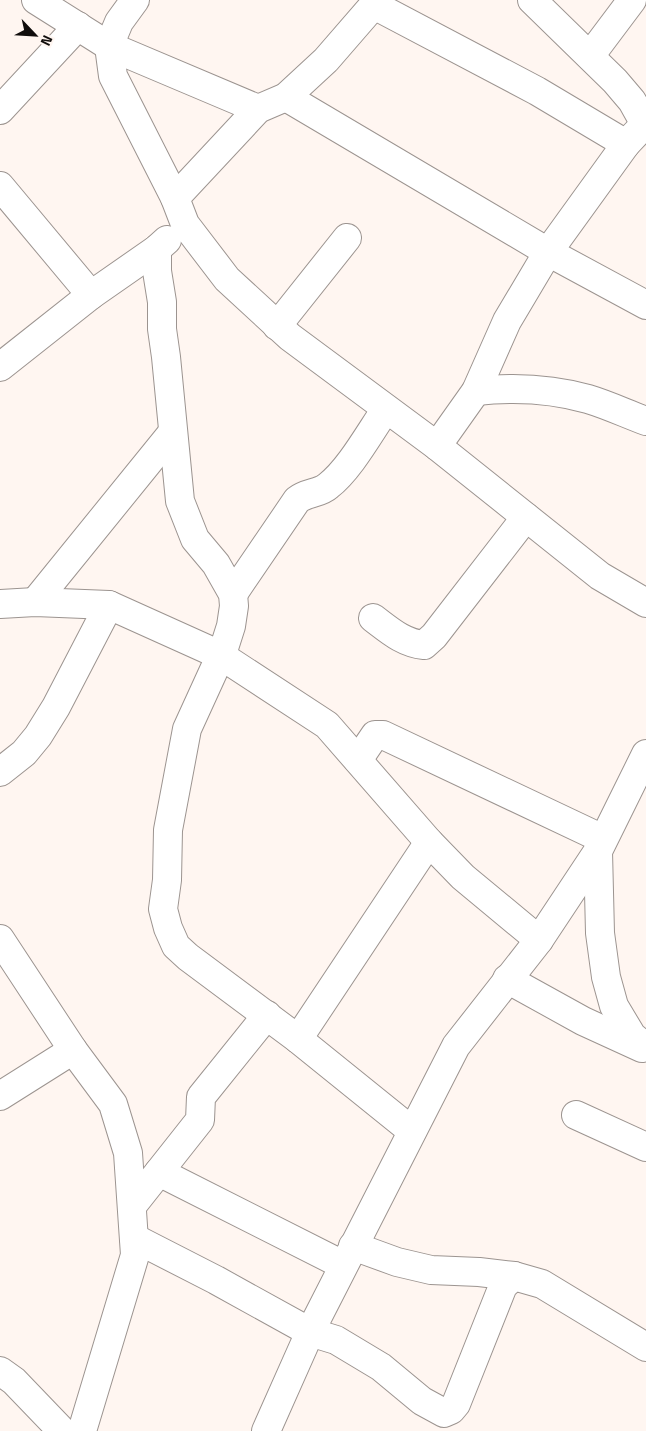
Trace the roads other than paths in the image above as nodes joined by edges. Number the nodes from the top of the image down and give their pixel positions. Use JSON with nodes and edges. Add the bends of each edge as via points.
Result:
{"nodes":[{"id":1,"x":36,"y":0,"type":"edge"},
{"id":2,"x":134,"y":0,"type":"edge"},
{"id":3,"x":532,"y":0,"type":"edge"},
{"id":4,"x":632,"y":0,"type":"edge"},
{"id":5,"x":376,"y":2,"type":"edge"},
{"id":6,"x":78,"y":26,"type":"junction"},
{"id":7,"x":109,"y":46,"type":"junction"},
{"id":8,"x":590,"y":56,"type":"junction"},
{"id":9,"x":286,"y":97,"type":"junction"},
{"id":10,"x":258,"y":109,"type":"junction"},
{"id":11,"x":0,"y":110,"type":"edge"},
{"id":12,"x":645,"y":125,"type":"edge"},
{"id":13,"x":626,"y":144,"type":"junction"},
{"id":14,"x":0,"y":186,"type":"edge"},
{"id":15,"x":175,"y":198,"type":"junction"},
{"id":16,"x":185,"y":224,"type":"junction"},
{"id":17,"x":347,"y":238,"type":"dead end"},
{"id":18,"x":157,"y":249,"type":"junction"},
{"id":19,"x":548,"y":252,"type":"junction"},
{"id":20,"x":91,"y":295,"type":"junction"},
{"id":21,"x":646,"y":305,"type":"edge"},
{"id":22,"x":277,"y":326,"type":"junction"},
{"id":23,"x":0,"y":367,"type":"edge"},
{"id":24,"x":476,"y":391,"type":"junction"},
{"id":25,"x":386,"y":409,"type":"junction"},
{"id":26,"x":646,"y":421,"type":"edge"},
{"id":27,"x":172,"y":433,"type":"junction"},
{"id":28,"x":437,"y":446,"type":"junction"},
{"id":29,"x":526,"y":517,"type":"junction"},
{"id":30,"x":233,"y":594,"type":"junction"},
{"id":31,"x":35,"y":602,"type":"junction"},
{"id":32,"x":646,"y":603,"type":"edge"},
{"id":33,"x":0,"y":604,"type":"edge"},
{"id":34,"x":109,"y":605,"type":"junction"},
{"id":35,"x":373,"y":618,"type":"dead end"},
{"id":36,"x":220,"y":655,"type":"junction"},
{"id":37,"x":646,"y":754,"type":"edge"},
{"id":38,"x":358,"y":760,"type":"junction"},
{"id":39,"x":0,"y":772,"type":"edge"},
{"id":40,"x":429,"y":842,"type":"junction"},
{"id":41,"x":600,"y":845,"type":"junction"},
{"id":42,"x":0,"y":939,"type":"edge"},
{"id":43,"x":539,"y":940,"type":"junction"},
{"id":44,"x":508,"y":979,"type":"junction"},
{"id":45,"x":267,"y":1015,"type":"junction"},
{"id":46,"x":298,"y":1039,"type":"junction"},
{"id":47,"x":646,"y":1048,"type":"edge"},
{"id":48,"x":73,"y":1050,"type":"junction"},
{"id":49,"x":0,"y":1096,"type":"edge"},
{"id":50,"x":576,"y":1116,"type":"dead end"},
{"id":51,"x":412,"y":1130,"type":"junction"},
{"id":52,"x":646,"y":1147,"type":"edge"},
{"id":53,"x":159,"y":1172,"type":"junction"},
{"id":54,"x":132,"y":1206,"type":"junction"},
{"id":55,"x":134,"y":1238,"type":"junction"},
{"id":56,"x":348,"y":1256,"type":"junction"},
{"id":57,"x":514,"y":1276,"type":"junction"},
{"id":58,"x":310,"y":1332,"type":"junction"},
{"id":59,"x":646,"y":1347,"type":"edge"},
{"id":60,"x":0,"y":1371,"type":"edge"},
{"id":61,"x":452,"y":1421,"type":"edge"},
{"id":62,"x":62,"y":1431,"type":"edge"},
{"id":63,"x":82,"y":1431,"type":"edge"},
{"id":64,"x":266,"y":1431,"type":"edge"}],
"edges":[{"from":1,"to":6,"type":"street"},
{"from":2,"to":7,"type":"street"},
{"from":3,"to":8,"type":"street"},
{"from":4,"to":8,"type":"street"},
{"from":5,"to":9,"type":"street","via":[[326,60]]},
{"from":5,"to":13,"type":"street"},
{"from":6,"to":7,"type":"street"},
{"from":6,"to":11,"type":"street"},
{"from":7,"to":10,"type":"street"},
{"from":7,"to":15,"type":"street","via":[[113,76]]},
{"from":8,"to":12,"type":"street","via":[[632,101]]},
{"from":9,"to":10,"type":"street"},
{"from":9,"to":19,"type":"street"},
{"from":10,"to":15,"type":"street"},
{"from":12,"to":13,"type":"street"},
{"from":13,"to":19,"type":"street"},
{"from":14,"to":20,"type":"street"},
{"from":15,"to":16,"type":"street"},
{"from":16,"to":18,"type":"street"},
{"from":16,"to":22,"type":"street","via":[[227,279]]},
{"from":17,"to":22,"type":"street"},
{"from":18,"to":20,"type":"street"},
{"from":18,"to":27,"type":"street"},
{"from":19,"to":21,"type":"street"},
{"from":19,"to":24,"type":"street","via":[[507,321]]},
{"from":20,"to":23,"type":"street"},
{"from":22,"to":25,"type":"street"},
{"from":24,"to":26,"type":"street","via":[[549,390],[588,399]]},
{"from":24,"to":28,"type":"street"},
{"from":25,"to":28,"type":"street"},
{"from":25,"to":30,"type":"street","via":[[330,485],[297,500]]},
{"from":27,"to":30,"type":"street","via":[[180,501],[195,539],[216,564]]},
{"from":27,"to":31,"type":"street"},
{"from":28,"to":29,"type":"street"},
{"from":29,"to":32,"type":"street","via":[[600,576]]},
{"from":29,"to":35,"type":"street","via":[[424,645],[400,638]]},
{"from":30,"to":36,"type":"street","via":[[231,626]]},
{"from":31,"to":33,"type":"street"},
{"from":31,"to":34,"type":"street"},
{"from":34,"to":36,"type":"street"},
{"from":34,"to":39,"type":"street","via":[[38,736],[24,753]]},
{"from":36,"to":38,"type":"street","via":[[327,725]]},
{"from":36,"to":45,"type":"street","via":[[187,729],[168,830],[167,880],[162,909],[176,946]]},
{"from":37,"to":41,"type":"street"},
{"from":38,"to":40,"type":"street"},
{"from":38,"to":41,"type":"street","via":[[375,735],[384,735]]},
{"from":40,"to":43,"type":"street","via":[[463,877]]},
{"from":40,"to":46,"type":"street"},
{"from":41,"to":43,"type":"street"},
{"from":41,"to":47,"type":"street","via":[[600,933],[606,977],[614,1006],[632,1036]]},
{"from":42,"to":48,"type":"street"},
{"from":43,"to":44,"type":"street"},
{"from":44,"to":47,"type":"street","via":[[583,1021]]},
{"from":44,"to":51,"type":"street","via":[[456,1046]]},
{"from":45,"to":46,"type":"street"},
{"from":45,"to":53,"type":"street","via":[[200,1097],[200,1120]]},
{"from":46,"to":51,"type":"street"},
{"from":48,"to":49,"type":"street"},
{"from":48,"to":54,"type":"street","via":[[114,1104],[128,1153]]},
{"from":50,"to":52,"type":"street"},
{"from":51,"to":56,"type":"street"},
{"from":53,"to":54,"type":"street"},
{"from":53,"to":56,"type":"street"},
{"from":54,"to":55,"type":"street"},
{"from":55,"to":58,"type":"street"},
{"from":55,"to":63,"type":"street","via":[[135,1255]]},
{"from":56,"to":57,"type":"street","via":[[431,1270]]},
{"from":56,"to":58,"type":"street"},
{"from":57,"to":59,"type":"street","via":[[542,1284]]},
{"from":57,"to":61,"type":"street","via":[[503,1286]]},
{"from":58,"to":61,"type":"street","via":[[336,1340],[381,1367]]},
{"from":58,"to":64,"type":"street"},
{"from":60,"to":62,"type":"street","via":[[14,1381]]}]}
